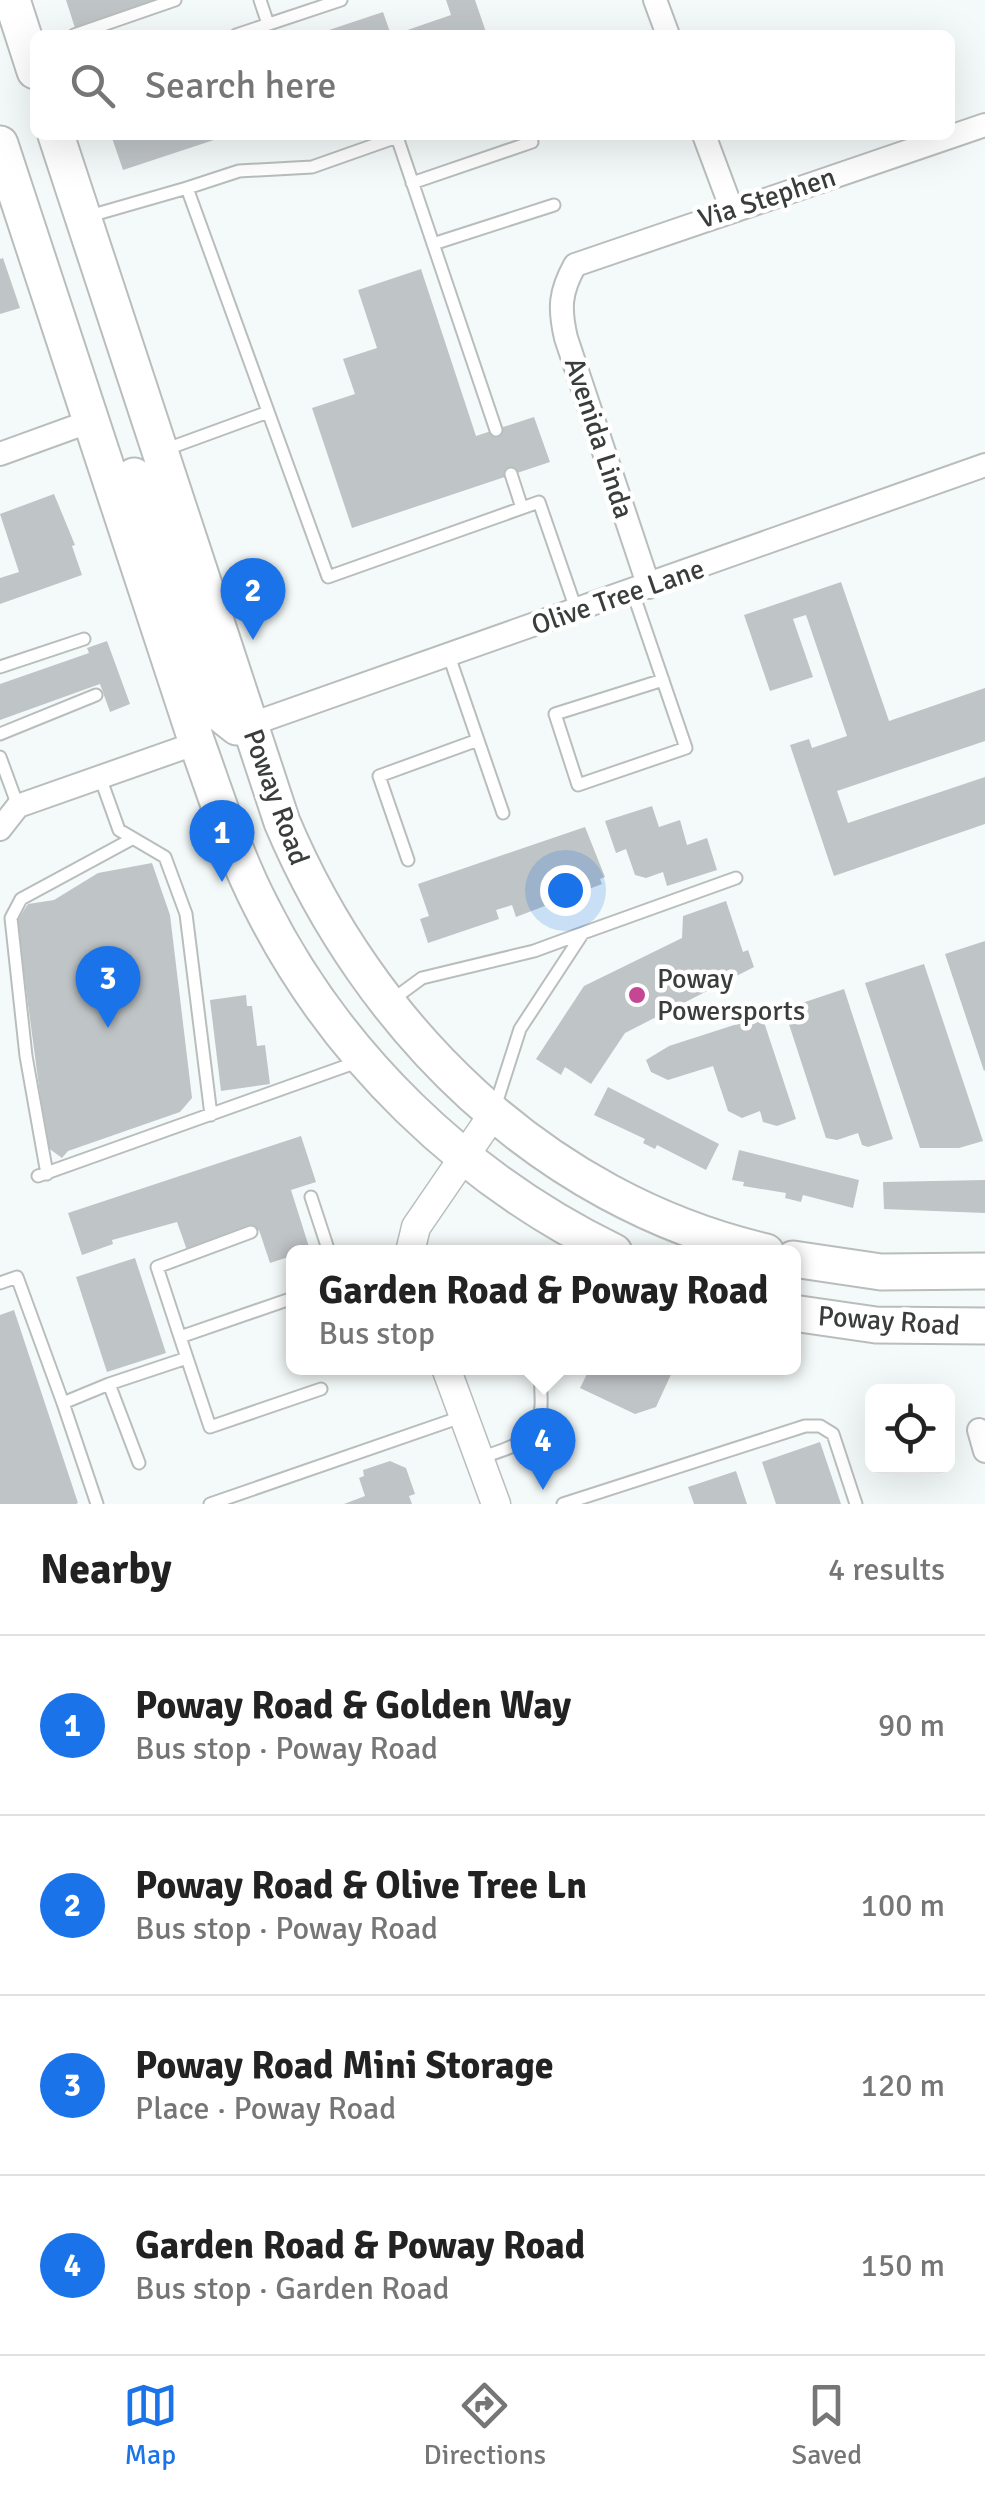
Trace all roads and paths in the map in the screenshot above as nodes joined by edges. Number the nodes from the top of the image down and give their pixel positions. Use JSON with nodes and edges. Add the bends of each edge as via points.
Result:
{"nodes":[{"id":1,"x":12,"y":0,"type":"edge"},
{"id":2,"x":174,"y":0,"type":"edge"},
{"id":3,"x":260,"y":0,"type":"edge"},
{"id":4,"x":341,"y":0,"type":"edge"},
{"id":5,"x":655,"y":0,"type":"edge"},
{"id":6,"x":268,"y":24,"type":"junction"},
{"id":7,"x":88,"y":30,"type":"edge"},
{"id":8,"x":251,"y":30,"type":"edge"},
{"id":9,"x":666,"y":30,"type":"edge"},
{"id":10,"x":27,"y":58,"type":"edge"},
{"id":11,"x":985,"y":125,"type":"edge"},
{"id":12,"x":955,"y":135,"type":"edge"},
{"id":13,"x":58,"y":140,"type":"edge"},
{"id":14,"x":385,"y":140,"type":"edge"},
{"id":15,"x":397,"y":140,"type":"edge"},
{"id":16,"x":706,"y":140,"type":"edge"},
{"id":17,"x":940,"y":140,"type":"edge"},
{"id":18,"x":532,"y":142,"type":"dead end"},
{"id":19,"x":0,"y":144,"type":"edge"},
{"id":20,"x":412,"y":183,"type":"junction"},
{"id":21,"x":187,"y":188,"type":"junction"},
{"id":22,"x":9,"y":202,"type":"edge"},
{"id":23,"x":554,"y":205,"type":"dead end"},
{"id":24,"x":732,"y":210,"type":"junction"},
{"id":25,"x":83,"y":218,"type":"junction"},
{"id":26,"x":433,"y":244,"type":"junction"},
{"id":27,"x":562,"y":288,"type":"joint"},
{"id":28,"x":268,"y":412,"type":"junction"},
{"id":29,"x":92,"y":422,"type":"junction"},
{"id":30,"x":496,"y":430,"type":"dead end"},
{"id":31,"x":160,"y":452,"type":"junction"},
{"id":32,"x":0,"y":454,"type":"edge"},
{"id":33,"x":985,"y":465,"type":"edge"},
{"id":34,"x":511,"y":474,"type":"dead end"},
{"id":35,"x":522,"y":508,"type":"junction"},
{"id":36,"x":641,"y":590,"type":"junction"},
{"id":37,"x":577,"y":612,"type":"junction"},
{"id":38,"x":84,"y":639,"type":"dead end"},
{"id":39,"x":450,"y":656,"type":"junction"},
{"id":40,"x":0,"y":668,"type":"edge"},
{"id":41,"x":663,"y":680,"type":"junction"},
{"id":42,"x":96,"y":695,"type":"dead end"},
{"id":43,"x":249,"y":724,"type":"junction"},
{"id":44,"x":0,"y":734,"type":"edge"},
{"id":45,"x":478,"y":740,"type":"junction"},
{"id":46,"x":198,"y":743,"type":"junction"},
{"id":47,"x":0,"y":758,"type":"edge"},
{"id":48,"x":100,"y":777,"type":"junction"},
{"id":49,"x":18,"y":806,"type":"junction"},
{"id":50,"x":502,"y":813,"type":"dead end"},
{"id":51,"x":0,"y":829,"type":"edge"},
{"id":52,"x":130,"y":840,"type":"junction"},
{"id":53,"x":408,"y":860,"type":"dead end"},
{"id":54,"x":736,"y":878,"type":"dead end"},
{"id":55,"x":583,"y":933,"type":"junction"},
{"id":56,"x":378,"y":993,"type":"junction"},
{"id":57,"x":364,"y":1060,"type":"junction"},
{"id":58,"x":211,"y":1115,"type":"junction"},
{"id":59,"x":492,"y":1116,"type":"junction"},
{"id":60,"x":465,"y":1158,"type":"junction"},
{"id":61,"x":311,"y":1197,"type":"dead end"},
{"id":62,"x":252,"y":1232,"type":"dead end"},
{"id":63,"x":327,"y":1245,"type":"edge"},
{"id":64,"x":412,"y":1245,"type":"edge"},
{"id":65,"x":589,"y":1245,"type":"edge"},
{"id":66,"x":746,"y":1245,"type":"edge"},
{"id":67,"x":801,"y":1260,"type":"edge"},
{"id":68,"x":985,"y":1272,"type":"edge"},
{"id":69,"x":0,"y":1283,"type":"edge"},
{"id":70,"x":286,"y":1300,"type":"edge"},
{"id":71,"x":801,"y":1314,"type":"edge"},
{"id":72,"x":985,"y":1326,"type":"edge"},
{"id":73,"x":180,"y":1336,"type":"junction"},
{"id":74,"x":187,"y":1358,"type":"junction"},
{"id":75,"x":449,"y":1375,"type":"edge"},
{"id":76,"x":542,"y":1375,"type":"edge"},
{"id":77,"x":110,"y":1384,"type":"junction"},
{"id":78,"x":321,"y":1389,"type":"dead end"},
{"id":79,"x":63,"y":1404,"type":"junction"},
{"id":80,"x":464,"y":1416,"type":"junction"},
{"id":81,"x":480,"y":1458,"type":"junction"},
{"id":82,"x":139,"y":1464,"type":"dead end"},
{"id":83,"x":96,"y":1504,"type":"edge"},
{"id":84,"x":210,"y":1504,"type":"edge"},
{"id":85,"x":496,"y":1504,"type":"edge"},
{"id":86,"x":563,"y":1504,"type":"edge"},
{"id":87,"x":856,"y":1504,"type":"edge"}],
"edges":[{"from":1,"to":10,"type":"main road"},
{"from":2,"to":7,"type":"lane"},
{"from":3,"to":6,"type":"lane"},
{"from":4,"to":6,"type":"lane"},
{"from":5,"to":9,"type":"street"},
{"from":6,"to":8,"type":"lane"},
{"from":11,"to":12,"type":"street","name":"Via Stephen"},
{"from":13,"to":25,"type":"main road","name":"Poway Road"},
{"from":14,"to":21,"type":"lane","via":[[312,166],[240,171]]},
{"from":15,"to":20,"type":"lane"},
{"from":16,"to":24,"type":"street"},
{"from":17,"to":24,"type":"street","name":"Via Stephen"},
{"from":18,"to":20,"type":"lane"},
{"from":19,"to":22,"type":"main road","name":"Poway Road"},
{"from":20,"to":26,"type":"lane"},
{"from":21,"to":25,"type":"lane"},
{"from":21,"to":28,"type":"lane"},
{"from":22,"to":29,"type":"main road","name":"Poway Road"},
{"from":23,"to":26,"type":"lane"},
{"from":24,"to":27,"type":"street","name":"Via Stephen","via":[[575,266]]},
{"from":25,"to":31,"type":"main road","name":"Poway Road"},
{"from":26,"to":30,"type":"lane"},
{"from":27,"to":36,"type":"street","name":"Avenida Linda","via":[[566,338]]},
{"from":28,"to":31,"type":"lane"},
{"from":28,"to":35,"type":"lane","via":[[328,578]]},
{"from":29,"to":32,"type":"street"},
{"from":29,"to":43,"type":"main road","via":[[126,454],[213,708],[237,727]]},
{"from":29,"to":46,"type":"main road","name":"Poway Road"},
{"from":31,"to":43,"type":"main road","name":"Poway Road"},
{"from":33,"to":36,"type":"street","name":"Olive Tree Lane"},
{"from":34,"to":35,"type":"lane"},
{"from":35,"to":37,"type":"lane","via":[[539,502]]},
{"from":36,"to":37,"type":"street","name":"Olive Tree Lane"},
{"from":36,"to":41,"type":"lane"},
{"from":37,"to":39,"type":"street","name":"Olive Tree Lane"},
{"from":38,"to":40,"type":"lane"},
{"from":39,"to":43,"type":"street","name":"Olive Tree Lane"},
{"from":39,"to":45,"type":"lane"},
{"from":41,"to":41,"type":"lane","via":[[686,748],[578,786],[555,714]]},
{"from":42,"to":44,"type":"lane"},
{"from":43,"to":56,"type":"main road","name":"Poway Road","via":[[313,894]]},
{"from":45,"to":50,"type":"lane"},
{"from":45,"to":53,"type":"lane","via":[[379,776]]},
{"from":46,"to":48,"type":"street"},
{"from":46,"to":56,"type":"main road","via":[[220,740],[229,747],[314,936]]},
{"from":46,"to":57,"type":"main road","name":"Poway Road","via":[[260,904],[310,990]]},
{"from":47,"to":49,"type":"lane"},
{"from":48,"to":49,"type":"street"},
{"from":48,"to":52,"type":"lane","via":[[118,830]]},
{"from":49,"to":51,"type":"street"},
{"from":52,"to":58,"type":"lane","via":[[165,857],[186,914]]},
{"from":52,"to":58,"type":"lane","via":[[21,900],[11,918],[43,1175]]},
{"from":54,"to":55,"type":"lane"},
{"from":55,"to":56,"type":"lane"},
{"from":55,"to":59,"type":"lane","via":[[520,1029]]},
{"from":56,"to":59,"type":"main road","name":"Poway Road"},
{"from":57,"to":58,"type":"lane"},
{"from":57,"to":60,"type":"main road","name":"Poway Road"},
{"from":59,"to":60,"type":"street"},
{"from":59,"to":66,"type":"main road","name":"Poway Road","via":[[632,1204]]},
{"from":60,"to":64,"type":"street","via":[[416,1227]]},
{"from":60,"to":65,"type":"main road","name":"Poway Road"},
{"from":61,"to":63,"type":"lane"},
{"from":62,"to":73,"type":"lane","via":[[157,1267]]},
{"from":67,"to":68,"type":"main road","name":"Poway Road","via":[[880,1272]]},
{"from":69,"to":79,"type":"lane","via":[[17,1276]]},
{"from":70,"to":73,"type":"lane"},
{"from":71,"to":72,"type":"main road","name":"Poway Road","via":[[876,1325]]},
{"from":73,"to":74,"type":"lane"},
{"from":74,"to":77,"type":"lane"},
{"from":74,"to":78,"type":"lane","via":[[210,1428]]},
{"from":75,"to":80,"type":"street"},
{"from":76,"to":81,"type":"lane","via":[[534,1433]]},
{"from":77,"to":79,"type":"lane"},
{"from":77,"to":82,"type":"lane"},
{"from":79,"to":83,"type":"lane"},
{"from":80,"to":81,"type":"street"},
{"from":80,"to":84,"type":"lane"},
{"from":81,"to":85,"type":"street"},
{"from":86,"to":87,"type":"lane","via":[[805,1426],[833,1434]]}]}
